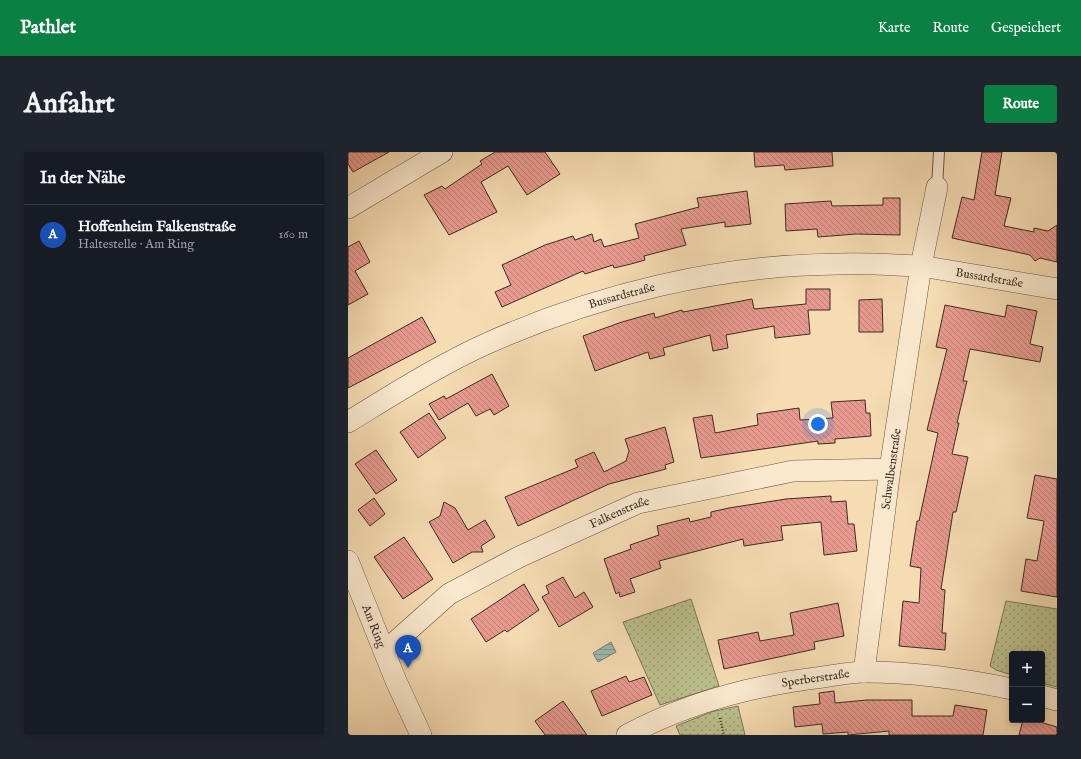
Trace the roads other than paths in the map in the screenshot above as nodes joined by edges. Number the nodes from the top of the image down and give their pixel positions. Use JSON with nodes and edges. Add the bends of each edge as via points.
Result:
{"nodes":[{"id":1,"x":442,"y":152,"type":"edge"},
{"id":2,"x":939,"y":152,"type":"edge"},
{"id":3,"x":937,"y":187,"type":"joint"},
{"id":4,"x":348,"y":208,"type":"edge"},
{"id":5,"x":921,"y":266,"type":"junction"},
{"id":6,"x":1057,"y":289,"type":"edge"},
{"id":7,"x":348,"y":422,"type":"edge"},
{"id":8,"x":890,"y":469,"type":"junction"},
{"id":9,"x":349,"y":569,"type":"edge"},
{"id":10,"x":386,"y":651,"type":"junction"},
{"id":11,"x":864,"y":672,"type":"junction"},
{"id":12,"x":1009,"y":688,"type":"edge"},
{"id":13,"x":1045,"y":697,"type":"edge"},
{"id":14,"x":1057,"y":700,"type":"edge"},
{"id":15,"x":421,"y":735,"type":"edge"},
{"id":16,"x":627,"y":735,"type":"edge"}],
"edges":[{"from":1,"to":4,"type":"street"},
{"from":2,"to":3,"type":"lane"},
{"from":3,"to":5,"type":"street"},
{"from":5,"to":6,"type":"street","name":"Bussardstraße"},
{"from":5,"to":7,"type":"street","name":"Bussardstraße","via":[[839,264],[771,268],[724,274],[620,294],[488,343],[416,381]]},
{"from":5,"to":8,"type":"street","name":"Schwalbenstraße"},
{"from":8,"to":10,"type":"street","name":"Falkenstraße","via":[[793,471],[638,503],[519,556],[449,594]]},
{"from":8,"to":11,"type":"street","name":"Schwalbenstraße"},
{"from":9,"to":10,"type":"street","name":"Am Ring"},
{"from":10,"to":15,"type":"street","name":"Am Ring"},
{"from":11,"to":12,"type":"street","name":"Sperberstraße","via":[[960,678]]},
{"from":11,"to":16,"type":"street","name":"Sperberstraße","via":[[792,681],[716,698],[646,724]]},
{"from":13,"to":14,"type":"street"}]}
